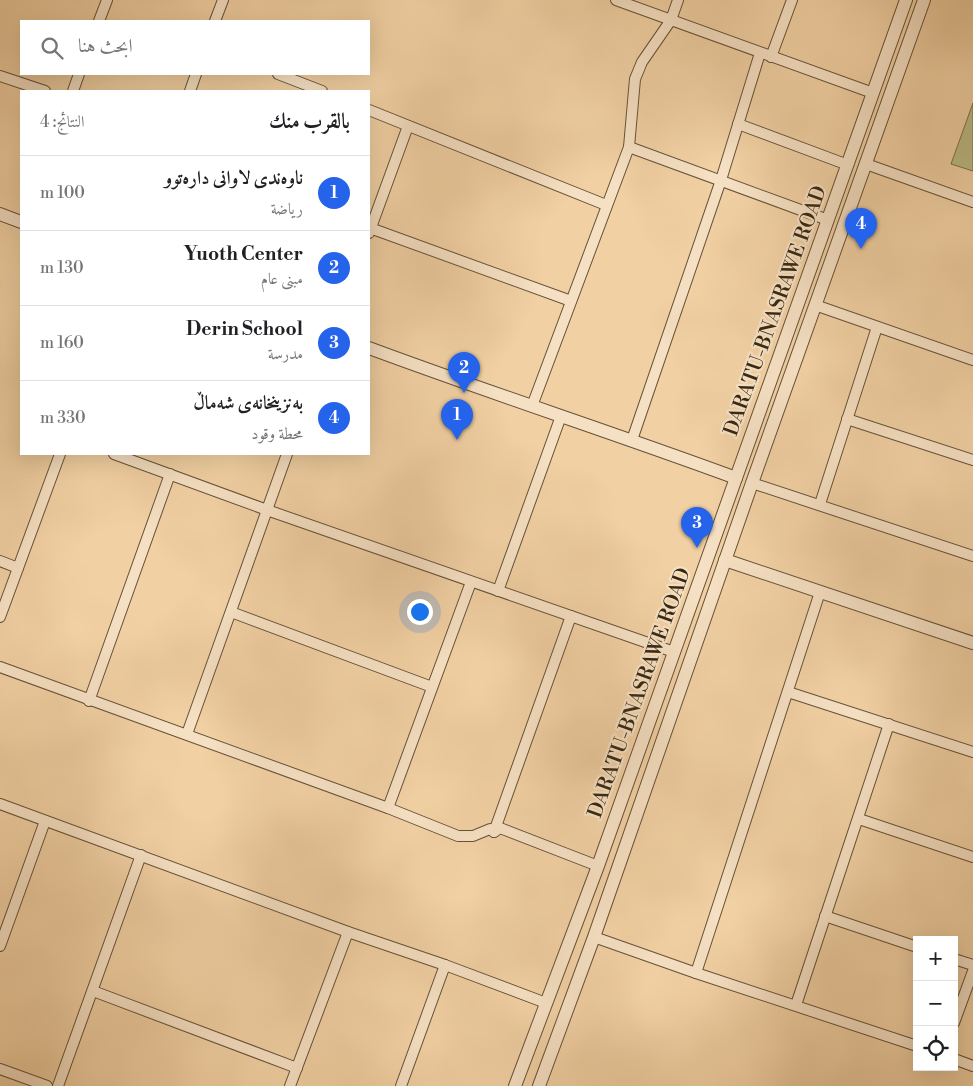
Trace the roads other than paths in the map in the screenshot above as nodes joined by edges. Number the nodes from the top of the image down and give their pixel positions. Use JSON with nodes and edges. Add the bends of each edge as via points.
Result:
{"nodes":[{"id":1,"x":107,"y":0,"type":"edge"},
{"id":2,"x":223,"y":0,"type":"edge"},
{"id":3,"x":616,"y":0,"type":"edge"},
{"id":4,"x":678,"y":0,"type":"edge"},
{"id":5,"x":792,"y":0,"type":"edge"},
{"id":6,"x":906,"y":0,"type":"edge"},
{"id":7,"x":924,"y":0,"type":"edge"},
{"id":8,"x":99,"y":20,"type":"edge"},
{"id":9,"x":215,"y":20,"type":"edge"},
{"id":10,"x":671,"y":20,"type":"junction"},
{"id":11,"x":760,"y":53,"type":"junction"},
{"id":12,"x":771,"y":57,"type":"junction"},
{"id":13,"x":80,"y":75,"type":"edge"},
{"id":14,"x":196,"y":75,"type":"edge"},
{"id":15,"x":280,"y":75,"type":"edge"},
{"id":16,"x":0,"y":76,"type":"edge"},
{"id":17,"x":307,"y":88,"type":"edge"},
{"id":18,"x":42,"y":90,"type":"edge"},
{"id":19,"x":73,"y":90,"type":"edge"},
{"id":20,"x":190,"y":90,"type":"edge"},
{"id":21,"x":873,"y":93,"type":"junction"},
{"id":22,"x":370,"y":110,"type":"edge"},
{"id":23,"x":738,"y":124,"type":"junction"},
{"id":24,"x":408,"y":126,"type":"junction"},
{"id":25,"x":629,"y":147,"type":"junction"},
{"id":26,"x":866,"y":164,"type":"junction"},
{"id":27,"x":848,"y":165,"type":"junction"},
{"id":28,"x":721,"y":180,"type":"junction"},
{"id":29,"x":841,"y":183,"type":"junction"},
{"id":30,"x":857,"y":188,"type":"junction"},
{"id":31,"x":973,"y":202,"type":"edge"},
{"id":32,"x":606,"y":205,"type":"junction"},
{"id":33,"x":0,"y":214,"type":"edge"},
{"id":34,"x":828,"y":220,"type":"junction"},
{"id":35,"x":20,"y":221,"type":"edge"},
{"id":36,"x":370,"y":230,"type":"edge"},
{"id":37,"x":570,"y":301,"type":"junction"},
{"id":38,"x":815,"y":306,"type":"junction"},
{"id":39,"x":877,"y":327,"type":"junction"},
{"id":40,"x":370,"y":348,"type":"edge"},
{"id":41,"x":973,"y":360,"type":"edge"},
{"id":42,"x":532,"y":406,"type":"junction"},
{"id":43,"x":561,"y":416,"type":"junction"},
{"id":44,"x":847,"y":419,"type":"junction"},
{"id":45,"x":632,"y":440,"type":"junction"},
{"id":46,"x":60,"y":455,"type":"edge"},
{"id":47,"x":117,"y":455,"type":"edge"},
{"id":48,"x":287,"y":455,"type":"edge"},
{"id":49,"x":973,"y":460,"type":"edge"},
{"id":50,"x":170,"y":474,"type":"junction"},
{"id":51,"x":736,"y":478,"type":"junction"},
{"id":52,"x":752,"y":483,"type":"junction"},
{"id":53,"x":820,"y":504,"type":"junction"},
{"id":54,"x":267,"y":510,"type":"junction"},
{"id":55,"x":973,"y":556,"type":"edge"},
{"id":56,"x":725,"y":560,"type":"junction"},
{"id":57,"x":0,"y":561,"type":"edge"},
{"id":58,"x":18,"y":568,"type":"junction"},
{"id":59,"x":471,"y":582,"type":"junction"},
{"id":60,"x":498,"y":591,"type":"junction"},
{"id":61,"x":820,"y":592,"type":"junction"},
{"id":62,"x":231,"y":612,"type":"junction"},
{"id":63,"x":571,"y":616,"type":"junction"},
{"id":64,"x":0,"y":617,"type":"edge"},
{"id":65,"x":973,"y":643,"type":"edge"},
{"id":66,"x":674,"y":652,"type":"junction"},
{"id":67,"x":669,"y":665,"type":"junction"},
{"id":68,"x":0,"y":667,"type":"edge"},
{"id":69,"x":686,"y":671,"type":"junction"},
{"id":70,"x":432,"y":687,"type":"junction"},
{"id":71,"x":788,"y":692,"type":"junction"},
{"id":72,"x":89,"y":701,"type":"junction"},
{"id":73,"x":890,"y":724,"type":"junction"},
{"id":74,"x":186,"y":734,"type":"junction"},
{"id":75,"x":972,"y":747,"type":"edge"},
{"id":76,"x":0,"y":804,"type":"edge"},
{"id":77,"x":388,"y":808,"type":"junction"},
{"id":78,"x":859,"y":818,"type":"junction"},
{"id":79,"x":45,"y":821,"type":"junction"},
{"id":80,"x":494,"y":832,"type":"junction"},
{"id":81,"x":141,"y":855,"type":"junction"},
{"id":82,"x":973,"y":857,"type":"edge"},
{"id":83,"x":598,"y":866,"type":"junction"},
{"id":84,"x":825,"y":916,"type":"junction"},
{"id":85,"x":348,"y":932,"type":"junction"},
{"id":86,"x":594,"y":937,"type":"junction"},
{"id":87,"x":0,"y":946,"type":"edge"},
{"id":88,"x":913,"y":946,"type":"edge"},
{"id":89,"x":958,"y":960,"type":"edge"},
{"id":90,"x":445,"y":965,"type":"junction"},
{"id":91,"x":973,"y":965,"type":"edge"},
{"id":92,"x":973,"y":971,"type":"edge"},
{"id":93,"x":696,"y":973,"type":"junction"},
{"id":94,"x":94,"y":991,"type":"junction"},
{"id":95,"x":546,"y":1003,"type":"junction"},
{"id":96,"x":796,"y":1005,"type":"junction"},
{"id":97,"x":958,"y":1013,"type":"edge"},
{"id":98,"x":913,"y":1045,"type":"edge"},
{"id":99,"x":958,"y":1060,"type":"edge"},
{"id":100,"x":973,"y":1066,"type":"edge"},
{"id":101,"x":297,"y":1068,"type":"junction"},
{"id":102,"x":0,"y":1069,"type":"edge"},
{"id":103,"x":47,"y":1086,"type":"edge"},
{"id":104,"x":58,"y":1086,"type":"edge"},
{"id":105,"x":290,"y":1086,"type":"edge"},
{"id":106,"x":401,"y":1086,"type":"edge"},
{"id":107,"x":515,"y":1086,"type":"edge"},
{"id":108,"x":539,"y":1086,"type":"edge"}],
"edges":[{"from":1,"to":8,"type":"street"},
{"from":2,"to":9,"type":"street"},
{"from":3,"to":10,"type":"street"},
{"from":4,"to":10,"type":"street"},
{"from":5,"to":12,"type":"street"},
{"from":6,"to":21,"type":"street","name":"DARATU-BNASRAWE ROAD"},
{"from":7,"to":26,"type":"street","name":"DARATU-BNASRAWE ROAD"},
{"from":10,"to":11,"type":"street"},
{"from":10,"to":25,"type":"street","via":[[642,62],[635,80]]},
{"from":11,"to":12,"type":"street"},
{"from":11,"to":23,"type":"street"},
{"from":12,"to":21,"type":"street"},
{"from":13,"to":19,"type":"street"},
{"from":14,"to":20,"type":"street"},
{"from":15,"to":17,"type":"street"},
{"from":16,"to":18,"type":"street"},
{"from":21,"to":27,"type":"street","name":"DARATU-BNASRAWE ROAD"},
{"from":22,"to":24,"type":"street"},
{"from":23,"to":27,"type":"street"},
{"from":23,"to":28,"type":"street"},
{"from":24,"to":32,"type":"street"},
{"from":24,"to":36,"type":"street"},
{"from":25,"to":28,"type":"street"},
{"from":25,"to":32,"type":"street"},
{"from":26,"to":30,"type":"street","name":"DARATU-BNASRAWE ROAD"},
{"from":26,"to":31,"type":"street"},
{"from":27,"to":29,"type":"street","name":"DARATU-BNASRAWE ROAD"},
{"from":28,"to":34,"type":"street"},
{"from":28,"to":45,"type":"street"},
{"from":29,"to":30,"type":"street"},
{"from":29,"to":34,"type":"street","name":"DARATU-BNASRAWE ROAD"},
{"from":30,"to":38,"type":"street","name":"DARATU-BNASRAWE ROAD"},
{"from":32,"to":37,"type":"street"},
{"from":33,"to":35,"type":"street"},
{"from":34,"to":51,"type":"street","name":"DARATU-BNASRAWE ROAD"},
{"from":36,"to":37,"type":"street"},
{"from":37,"to":42,"type":"street"},
{"from":38,"to":39,"type":"street"},
{"from":38,"to":52,"type":"street","name":"DARATU-BNASRAWE ROAD"},
{"from":39,"to":41,"type":"street"},
{"from":39,"to":44,"type":"street"},
{"from":40,"to":42,"type":"street"},
{"from":42,"to":43,"type":"street"},
{"from":43,"to":45,"type":"street"},
{"from":43,"to":60,"type":"street"},
{"from":44,"to":49,"type":"street"},
{"from":44,"to":53,"type":"street"},
{"from":45,"to":51,"type":"street"},
{"from":46,"to":58,"type":"street"},
{"from":47,"to":50,"type":"street"},
{"from":48,"to":54,"type":"street"},
{"from":50,"to":54,"type":"street"},
{"from":50,"to":72,"type":"street"},
{"from":51,"to":66,"type":"street","name":"DARATU-BNASRAWE ROAD"},
{"from":52,"to":53,"type":"street"},
{"from":52,"to":56,"type":"street","name":"DARATU-BNASRAWE ROAD"},
{"from":53,"to":55,"type":"street"},
{"from":54,"to":59,"type":"street"},
{"from":54,"to":62,"type":"street"},
{"from":56,"to":61,"type":"street"},
{"from":56,"to":69,"type":"street","name":"DARATU-BNASRAWE ROAD"},
{"from":57,"to":58,"type":"street"},
{"from":58,"to":64,"type":"street"},
{"from":59,"to":60,"type":"street"},
{"from":59,"to":70,"type":"street"},
{"from":60,"to":63,"type":"street"},
{"from":61,"to":65,"type":"street"},
{"from":61,"to":71,"type":"street"},
{"from":62,"to":70,"type":"street"},
{"from":62,"to":74,"type":"street"},
{"from":63,"to":66,"type":"street"},
{"from":63,"to":80,"type":"street"},
{"from":66,"to":67,"type":"street","name":"DARATU-BNASRAWE ROAD"},
{"from":67,"to":69,"type":"street"},
{"from":67,"to":83,"type":"street","name":"DARATU-BNASRAWE ROAD"},
{"from":68,"to":72,"type":"street"},
{"from":69,"to":86,"type":"street","name":"DARATU-BNASRAWE ROAD"},
{"from":70,"to":77,"type":"street"},
{"from":71,"to":73,"type":"street"},
{"from":71,"to":93,"type":"street"},
{"from":72,"to":74,"type":"street"},
{"from":73,"to":75,"type":"street"},
{"from":73,"to":78,"type":"street"},
{"from":74,"to":77,"type":"street"},
{"from":76,"to":79,"type":"street"},
{"from":77,"to":80,"type":"street","via":[[458,836],[473,836],[490,829]]},
{"from":78,"to":82,"type":"street"},
{"from":78,"to":84,"type":"street"},
{"from":79,"to":81,"type":"street"},
{"from":79,"to":87,"type":"street"},
{"from":80,"to":83,"type":"street","via":[[500,828]]},
{"from":81,"to":85,"type":"street"},
{"from":81,"to":94,"type":"street"},
{"from":83,"to":95,"type":"street","name":"DARATU-BNASRAWE ROAD"},
{"from":84,"to":88,"type":"street"},
{"from":84,"to":96,"type":"street"},
{"from":85,"to":90,"type":"street"},
{"from":85,"to":101,"type":"street"},
{"from":86,"to":93,"type":"street"},
{"from":86,"to":108,"type":"street","name":"DARATU-BNASRAWE ROAD"},
{"from":89,"to":91,"type":"street"},
{"from":90,"to":95,"type":"street"},
{"from":90,"to":106,"type":"street"},
{"from":92,"to":97,"type":"street"},
{"from":93,"to":96,"type":"street"},
{"from":94,"to":101,"type":"street"},
{"from":94,"to":104,"type":"street"},
{"from":95,"to":107,"type":"street","name":"DARATU-BNASRAWE ROAD"},
{"from":96,"to":98,"type":"street"},
{"from":99,"to":100,"type":"street"},
{"from":101,"to":105,"type":"street"},
{"from":102,"to":103,"type":"street"}]}
